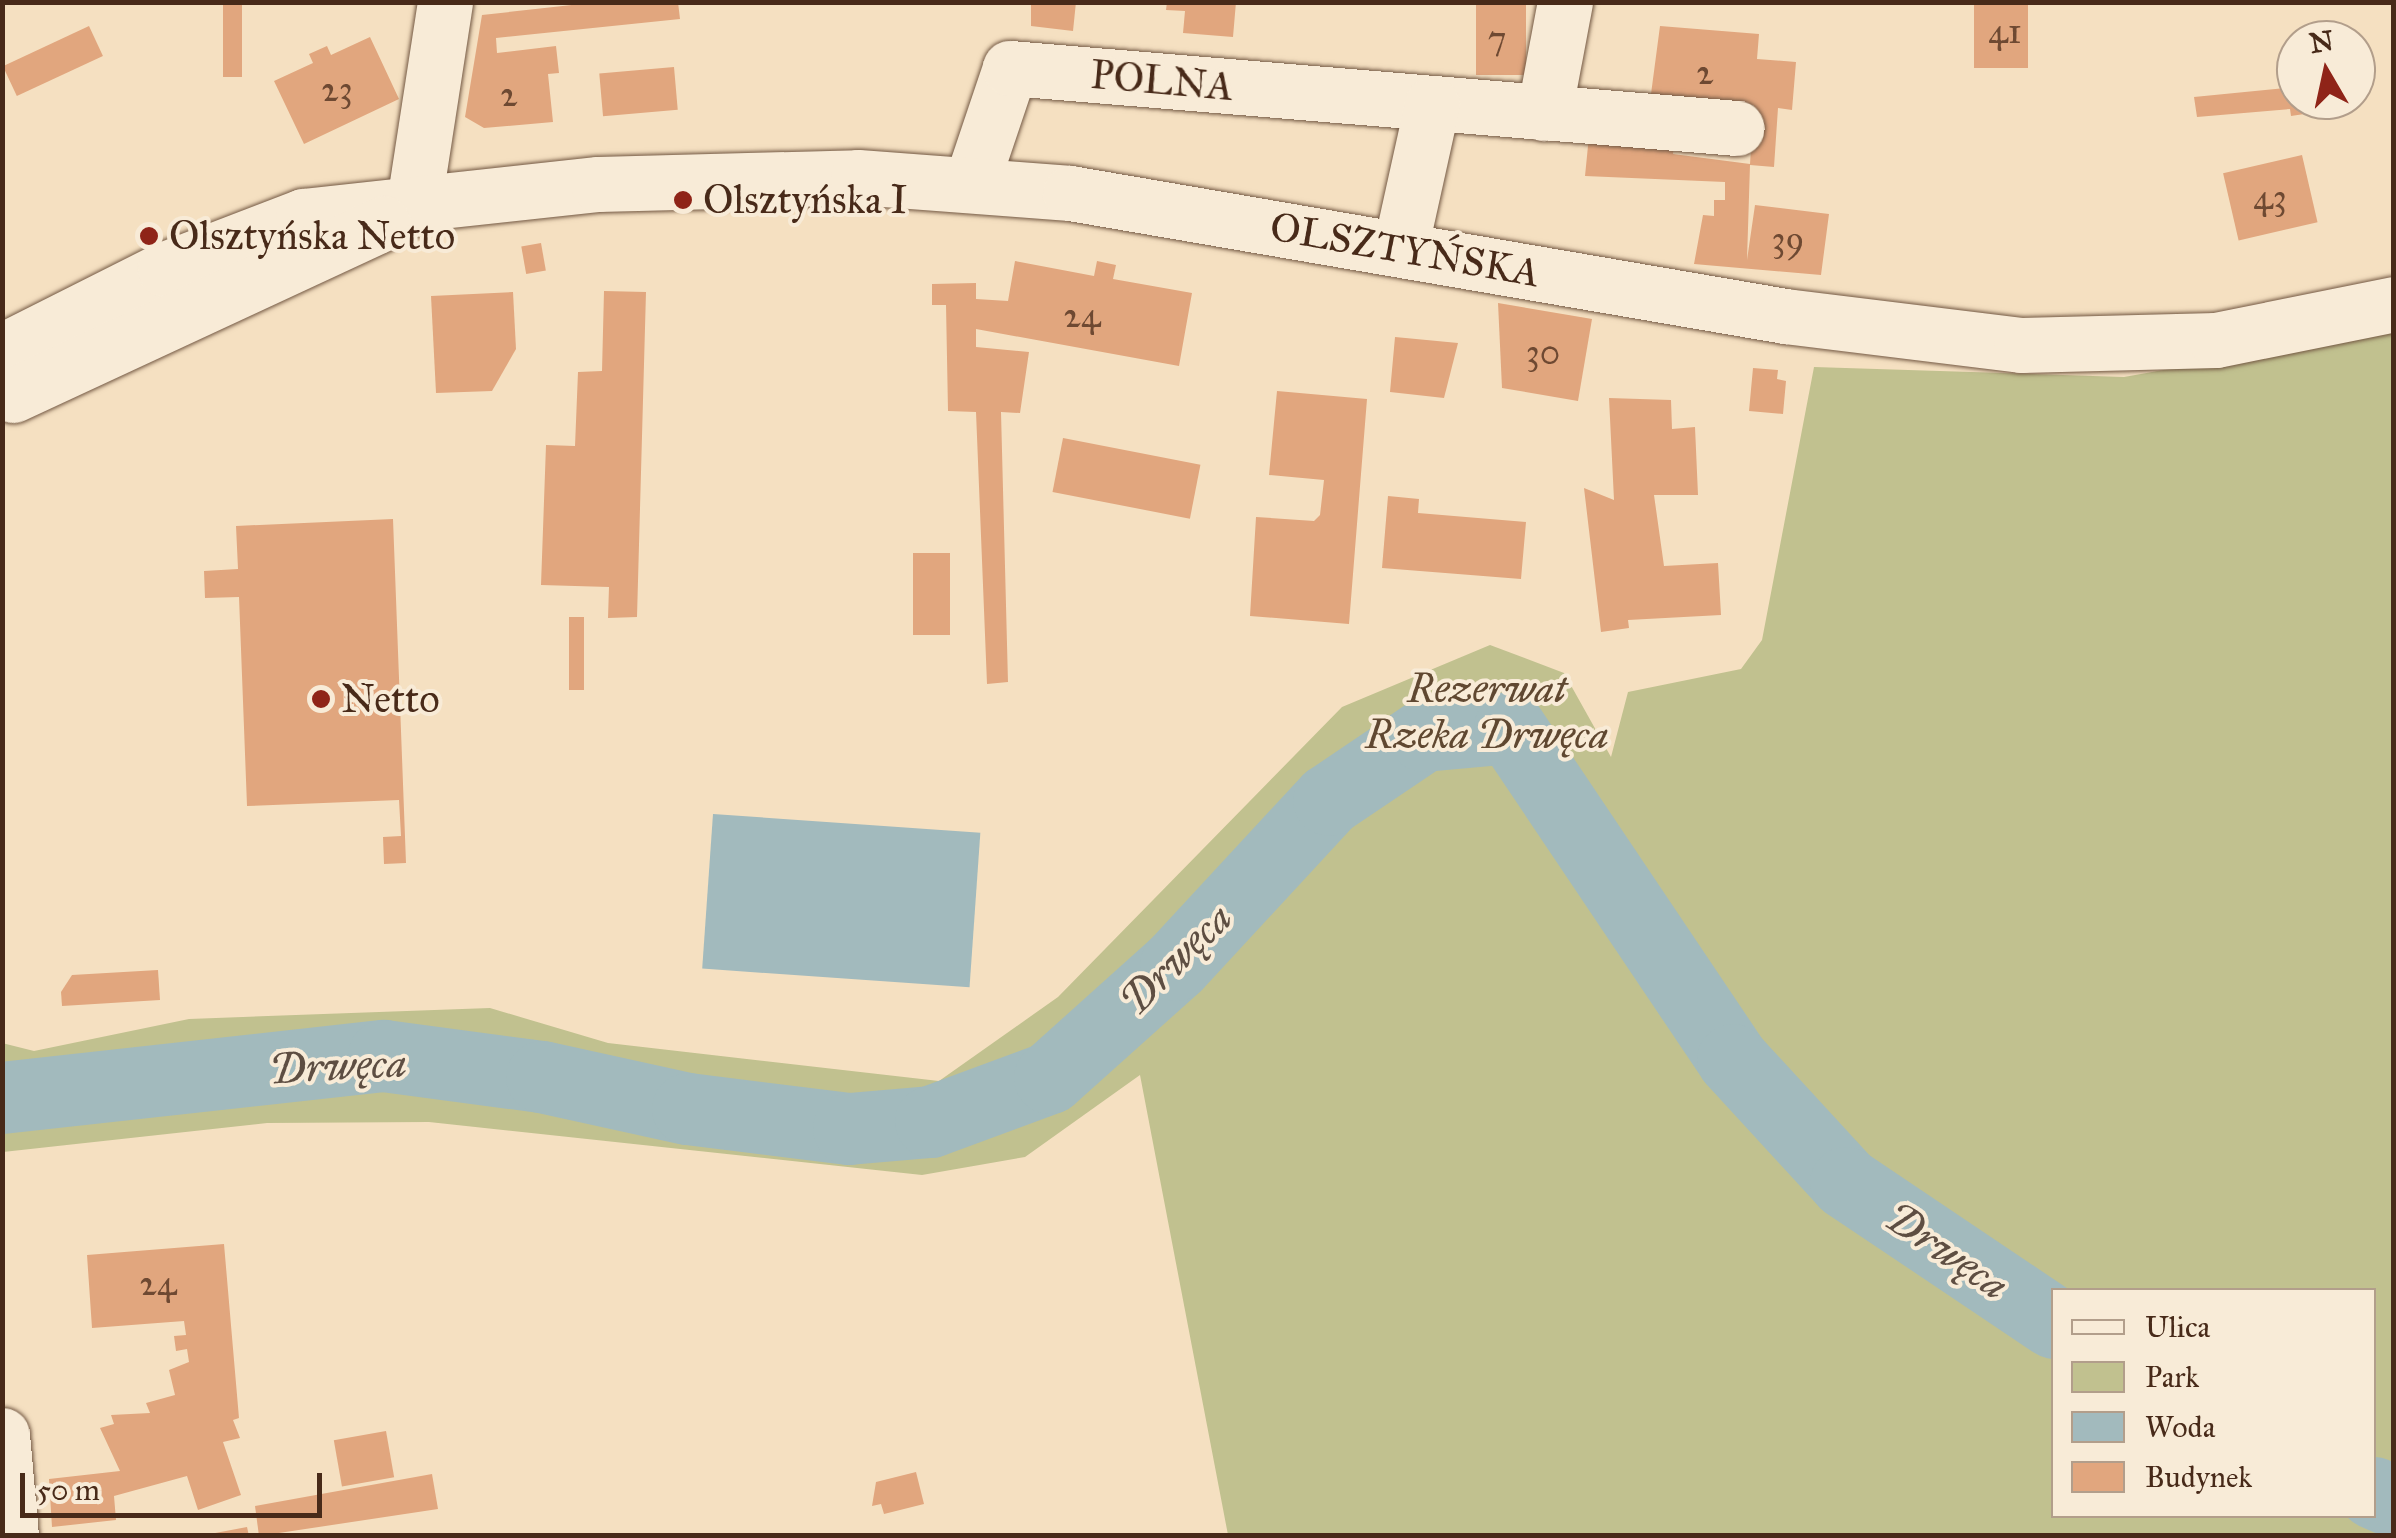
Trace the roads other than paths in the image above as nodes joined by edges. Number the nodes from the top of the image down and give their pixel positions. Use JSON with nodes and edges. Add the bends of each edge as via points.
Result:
{"nodes":[{"id":1,"x":445,"y":2,"type":"edge"},
{"id":2,"x":1565,"y":2,"type":"edge"},
{"id":3,"x":1432,"y":104,"type":"junction"},
{"id":4,"x":1544,"y":114,"type":"junction"},
{"id":5,"x":1736,"y":128,"type":"dead end"},
{"id":6,"x":972,"y":181,"type":"junction"},
{"id":7,"x":413,"y":209,"type":"junction"},
{"id":8,"x":1400,"y":249,"type":"junction"},
{"id":9,"x":2394,"y":304,"type":"edge"},
{"id":10,"x":5,"y":384,"type":"edge"},
{"id":11,"x":2,"y":1435,"type":"edge"},
{"id":12,"x":11,"y":1536,"type":"edge"}],
"edges":[{"from":1,"to":7,"type":"street"},
{"from":2,"to":4,"type":"street"},
{"from":3,"to":4,"type":"street","name":"POLNA"},
{"from":3,"to":6,"type":"street","name":"POLNA","via":[[1010,68]]},
{"from":3,"to":8,"type":"street"},
{"from":4,"to":5,"type":"street","name":"POLNA"},
{"from":6,"to":7,"type":"street","name":"OLSZTYŃSKA","via":[[682,180],[512,193]]},
{"from":6,"to":8,"type":"street","name":"OLSZTYŃSKA"},
{"from":7,"to":10,"type":"street","name":"OLSZTYŃSKA","via":[[303,216],[165,269]]},
{"from":8,"to":9,"type":"street","name":"OLSZTYŃSKA","via":[[1785,316],[2021,346],[2216,340]]},
{"from":11,"to":12,"type":"street"}]}
